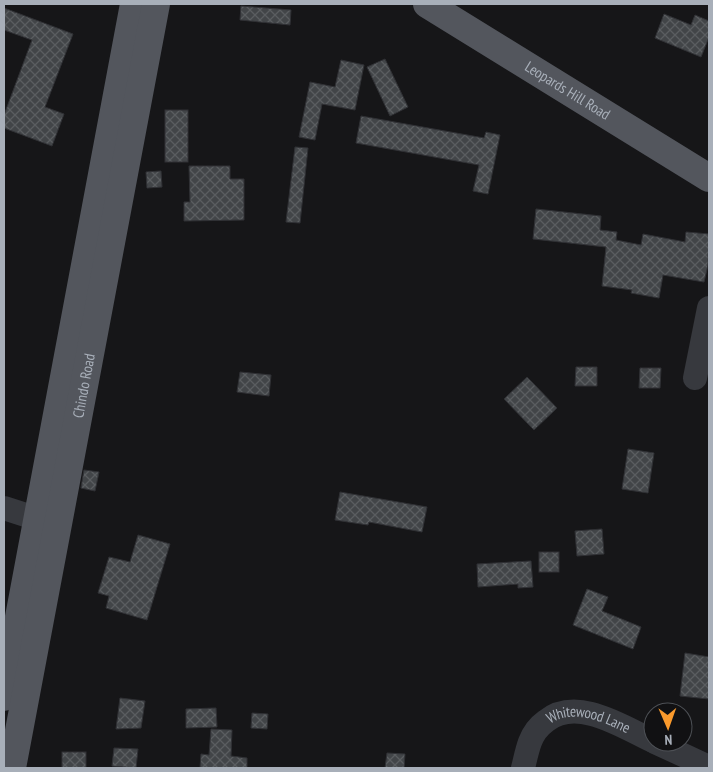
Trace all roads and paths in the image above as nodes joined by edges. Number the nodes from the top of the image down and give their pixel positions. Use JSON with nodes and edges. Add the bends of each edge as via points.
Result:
{"nodes":[{"id":1,"x":134,"y":4,"type":"edge"},
{"id":2,"x":156,"y":4,"type":"edge"},
{"id":3,"x":427,"y":4,"type":"edge"},
{"id":4,"x":454,"y":11,"type":"edge"},
{"id":5,"x":709,"y":178,"type":"edge"},
{"id":6,"x":709,"y":308,"type":"edge"},
{"id":7,"x":695,"y":378,"type":"dead end"},
{"id":8,"x":4,"y":508,"type":"edge"},
{"id":9,"x":48,"y":521,"type":"junction"},
{"id":10,"x":4,"y":697,"type":"edge"},
{"id":11,"x":643,"y":737,"type":"edge"},
{"id":12,"x":676,"y":752,"type":"edge"},
{"id":13,"x":709,"y":767,"type":"edge"},
{"id":14,"x":12,"y":768,"type":"edge"},
{"id":15,"x":523,"y":768,"type":"edge"}],
"edges":[{"from":1,"to":9,"type":"main road","name":"Chindo Road"},
{"from":2,"to":9,"type":"main road","name":"Chindo Road"},
{"from":3,"to":4,"type":"main road","name":"Leopards Hill Road"},
{"from":4,"to":5,"type":"main road","name":"Leopards Hill Road"},
{"from":6,"to":7,"type":"street"},
{"from":8,"to":9,"type":"street"},
{"from":9,"to":10,"type":"main road","name":"Chindo Road"},
{"from":9,"to":14,"type":"main road","name":"Chindo Road"},
{"from":11,"to":15,"type":"street","name":"Whitewood Lane","via":[[593,714],[572,711],[554,714],[539,727],[530,741]]},
{"from":12,"to":13,"type":"street","name":"Whitewood Lane"}]}
